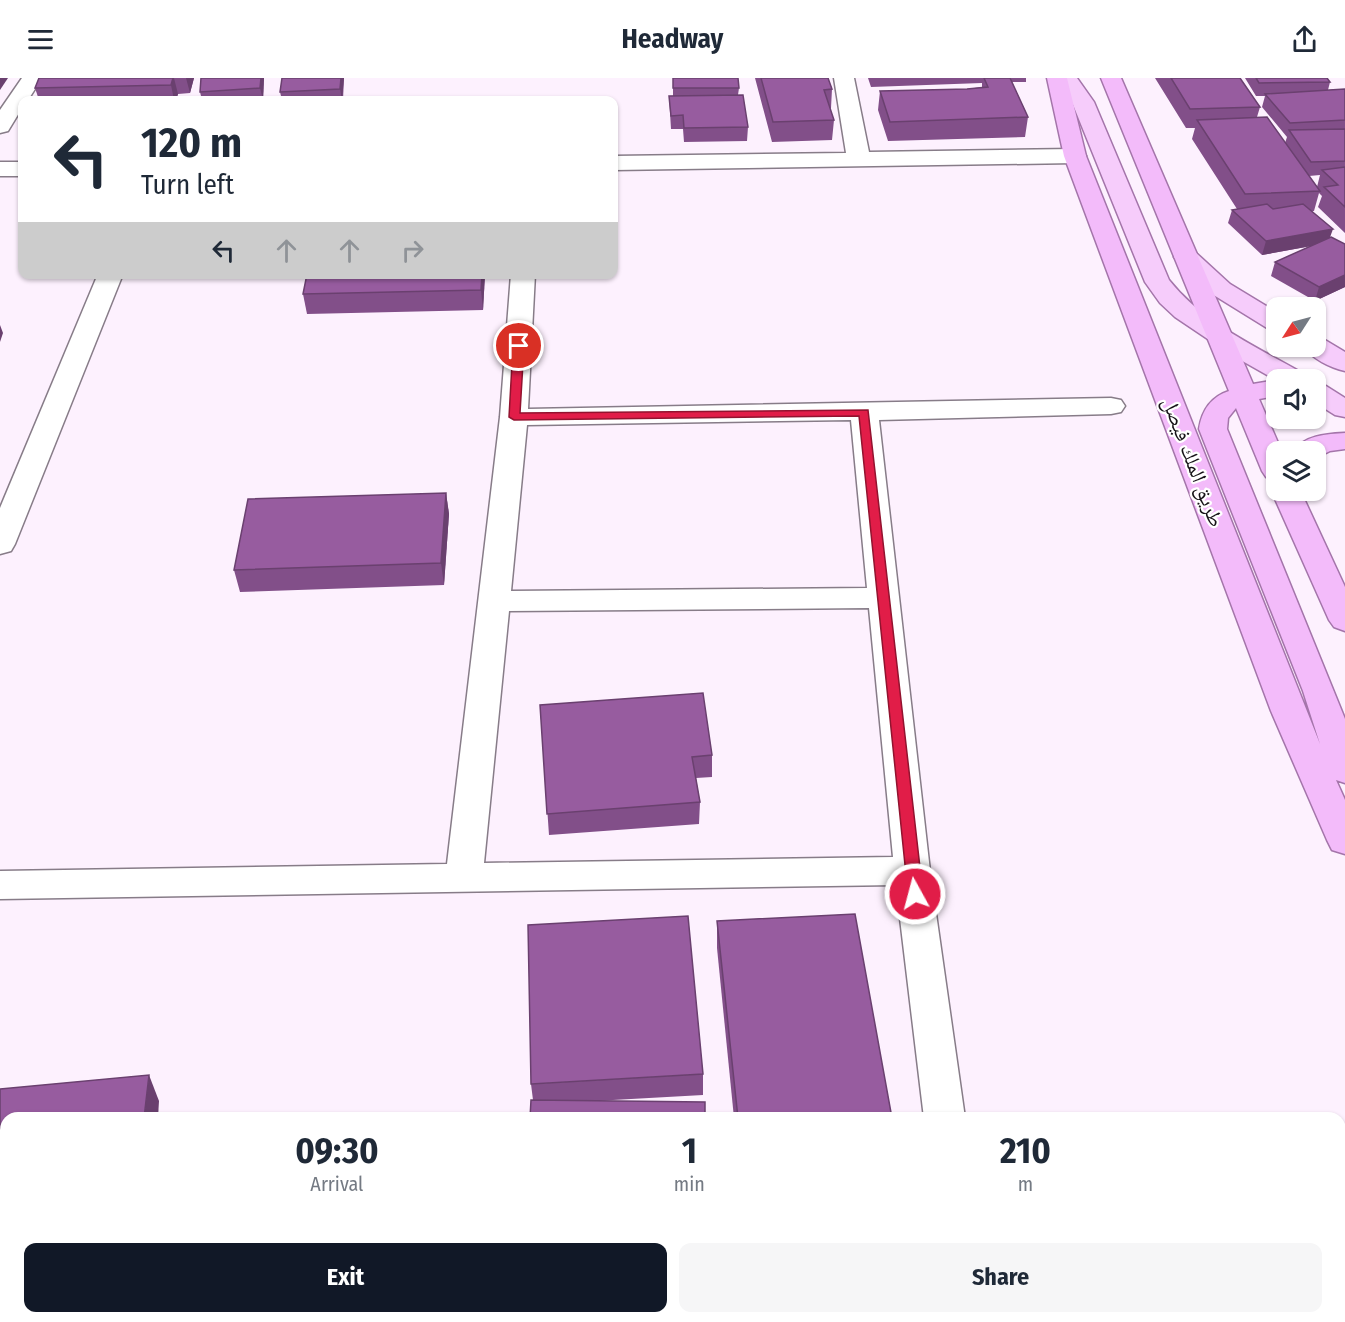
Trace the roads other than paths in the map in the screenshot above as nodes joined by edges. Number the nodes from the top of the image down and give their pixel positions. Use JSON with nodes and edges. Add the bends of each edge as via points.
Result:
{"nodes":[{"id":1,"x":32,"y":78,"type":"edge"},
{"id":2,"x":844,"y":78,"type":"edge"},
{"id":3,"x":1057,"y":78,"type":"edge"},
{"id":4,"x":1067,"y":78,"type":"edge"},
{"id":5,"x":1111,"y":78,"type":"edge"},
{"id":6,"x":20,"y":96,"type":"edge"},
{"id":7,"x":18,"y":99,"type":"edge"},
{"id":8,"x":0,"y":126,"type":"edge"},
{"id":9,"x":1075,"y":156,"type":"junction"},
{"id":10,"x":859,"y":160,"type":"junction"},
{"id":11,"x":618,"y":163,"type":"edge"},
{"id":12,"x":0,"y":169,"type":"edge"},
{"id":13,"x":18,"y":169,"type":"edge"},
{"id":14,"x":1185,"y":257,"type":"junction"},
{"id":15,"x":109,"y":279,"type":"edge"},
{"id":16,"x":523,"y":279,"type":"edge"},
{"id":17,"x":1266,"y":317,"type":"edge"},
{"id":18,"x":1217,"y":333,"type":"junction"},
{"id":19,"x":1326,"y":351,"type":"edge"},
{"id":20,"x":1345,"y":363,"type":"edge"},
{"id":21,"x":1277,"y":369,"type":"edge"},
{"id":22,"x":1326,"y":383,"type":"edge"},
{"id":23,"x":1345,"y":385,"type":"edge"},
{"id":24,"x":1266,"y":390,"type":"edge"},
{"id":25,"x":1243,"y":395,"type":"junction"},
{"id":26,"x":1326,"y":398,"type":"edge"},
{"id":27,"x":1111,"y":406,"type":"dead end"},
{"id":28,"x":1345,"y":409,"type":"edge"},
{"id":29,"x":864,"y":412,"type":"junction"},
{"id":30,"x":514,"y":417,"type":"junction"},
{"id":31,"x":1345,"y":441,"type":"edge"},
{"id":32,"x":1326,"y":443,"type":"edge"},
{"id":33,"x":1266,"y":447,"type":"edge"},
{"id":34,"x":1290,"y":501,"type":"edge"},
{"id":35,"x":0,"y":544,"type":"edge"},
{"id":36,"x":884,"y":598,"type":"junction"},
{"id":37,"x":494,"y":601,"type":"junction"},
{"id":38,"x":1345,"y":620,"type":"edge"},
{"id":39,"x":1345,"y":770,"type":"edge"},
{"id":40,"x":1345,"y":840,"type":"edge"},
{"id":41,"x":912,"y":871,"type":"junction"},
{"id":42,"x":464,"y":877,"type":"junction"},
{"id":43,"x":0,"y":885,"type":"edge"},
{"id":44,"x":944,"y":1112,"type":"edge"}],
"edges":[{"from":1,"to":6,"type":"street"},
{"from":2,"to":10,"type":"street"},
{"from":3,"to":9,"type":"highway","name":"طريق الملك فيصل"},
{"from":4,"to":18,"type":"main road","via":[[1083,102],[1157,282],[1177,307]]},
{"from":5,"to":14,"type":"highway"},
{"from":7,"to":8,"type":"street"},
{"from":9,"to":10,"type":"street"},
{"from":9,"to":40,"type":"highway","name":"طريق الملك فيصل","via":[[1288,711]]},
{"from":10,"to":11,"type":"street"},
{"from":12,"to":13,"type":"street"},
{"from":14,"to":17,"type":"main road","via":[[1221,289]]},
{"from":14,"to":18,"type":"highway"},
{"from":15,"to":35,"type":"street"},
{"from":16,"to":30,"type":"street"},
{"from":18,"to":21,"type":"main road"},
{"from":18,"to":25,"type":"highway"},
{"from":19,"to":20,"type":"main road"},
{"from":22,"to":23,"type":"main road"},
{"from":24,"to":25,"type":"highway"},
{"from":25,"to":33,"type":"highway"},
{"from":25,"to":39,"type":"highway","via":[[1218,407],[1213,429],[1319,691]]},
{"from":26,"to":28,"type":"main road"},
{"from":27,"to":29,"type":"street"},
{"from":29,"to":30,"type":"street"},
{"from":29,"to":36,"type":"street"},
{"from":30,"to":37,"type":"street"},
{"from":31,"to":32,"type":"highway"},
{"from":34,"to":38,"type":"highway"},
{"from":36,"to":37,"type":"street"},
{"from":36,"to":41,"type":"street"},
{"from":37,"to":42,"type":"street"},
{"from":41,"to":42,"type":"street"},
{"from":41,"to":44,"type":"street"},
{"from":42,"to":43,"type":"street"}]}
